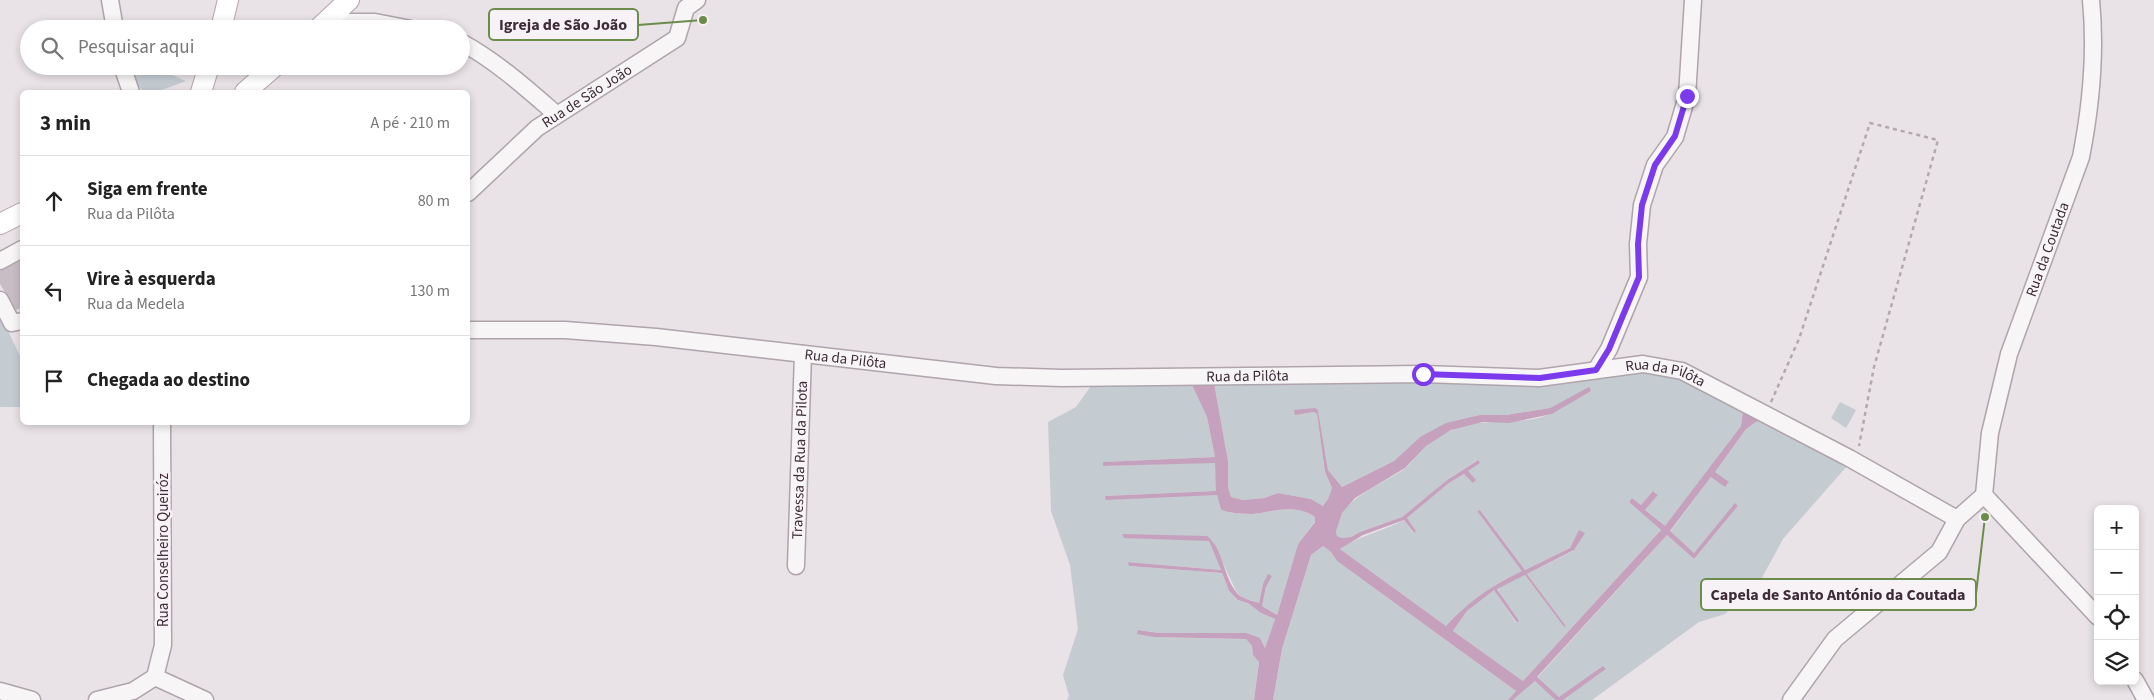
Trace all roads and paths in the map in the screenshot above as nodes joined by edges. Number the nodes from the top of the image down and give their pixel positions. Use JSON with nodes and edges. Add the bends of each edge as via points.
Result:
{"nodes":[{"id":1,"x":110,"y":0,"type":"edge"},
{"id":2,"x":228,"y":0,"type":"edge"},
{"id":3,"x":349,"y":0,"type":"edge"},
{"id":4,"x":697,"y":0,"type":"edge"},
{"id":5,"x":1692,"y":0,"type":"edge"},
{"id":6,"x":2091,"y":0,"type":"edge"},
{"id":7,"x":113,"y":20,"type":"edge"},
{"id":8,"x":223,"y":20,"type":"edge"},
{"id":9,"x":327,"y":20,"type":"edge"},
{"id":10,"x":470,"y":46,"type":"edge"},
{"id":11,"x":125,"y":75,"type":"edge"},
{"id":12,"x":206,"y":75,"type":"edge"},
{"id":13,"x":265,"y":75,"type":"edge"},
{"id":14,"x":130,"y":90,"type":"edge"},
{"id":15,"x":202,"y":90,"type":"edge"},
{"id":16,"x":247,"y":90,"type":"edge"},
{"id":17,"x":556,"y":114,"type":"junction"},
{"id":18,"x":470,"y":191,"type":"edge"},
{"id":19,"x":20,"y":214,"type":"edge"},
{"id":20,"x":0,"y":224,"type":"edge"},
{"id":21,"x":20,"y":250,"type":"edge"},
{"id":22,"x":0,"y":260,"type":"edge"},
{"id":23,"x":0,"y":300,"type":"edge"},
{"id":24,"x":20,"y":321,"type":"edge"},
{"id":25,"x":470,"y":330,"type":"edge"},
{"id":26,"x":804,"y":354,"type":"junction"},
{"id":27,"x":1596,"y":370,"type":"junction"},
{"id":28,"x":1766,"y":415,"type":"junction"},
{"id":29,"x":162,"y":425,"type":"edge"},
{"id":30,"x":1856,"y":462,"type":"junction"},
{"id":31,"x":1984,"y":496,"type":"junction"},
{"id":32,"x":1957,"y":519,"type":"junction"},
{"id":33,"x":796,"y":566,"type":"dead end"},
{"id":34,"x":2094,"y":613,"type":"edge"},
{"id":35,"x":155,"y":677,"type":"junction"},
{"id":36,"x":2138,"y":685,"type":"edge"},
{"id":37,"x":0,"y":691,"type":"edge"},
{"id":38,"x":32,"y":700,"type":"edge"},
{"id":39,"x":97,"y":700,"type":"edge"},
{"id":40,"x":205,"y":700,"type":"edge"},
{"id":41,"x":1791,"y":700,"type":"edge"},
{"id":42,"x":2146,"y":700,"type":"edge"}],
"edges":[{"from":1,"to":7,"type":"street"},
{"from":2,"to":8,"type":"main road"},
{"from":3,"to":9,"type":"main road"},
{"from":4,"to":17,"type":"street","name":"Rua de São João","via":[[686,8],[678,38]]},
{"from":5,"to":27,"type":"street","via":[[1687,96],[1675,136],[1655,165],[1642,205],[1639,277],[1609,349]]},
{"from":6,"to":31,"type":"street","name":"Rua da Coutada","via":[[2094,26],[2087,125],[2081,157],[2009,354],[1990,433]]},
{"from":10,"to":17,"type":"street","via":[[520,82]]},
{"from":11,"to":14,"type":"street"},
{"from":12,"to":15,"type":"main road"},
{"from":13,"to":16,"type":"main road"},
{"from":17,"to":18,"type":"street","name":"Rua de São João"},
{"from":19,"to":20,"type":"main road"},
{"from":21,"to":22,"type":"street"},
{"from":23,"to":24,"type":"street","via":[[12,323]]},
{"from":25,"to":26,"type":"street","name":"Rua da Pilôta","via":[[565,330]]},
{"from":26,"to":27,"type":"street","name":"Rua da Pilôta","via":[[996,376],[1062,378],[1423,374],[1540,378]]},
{"from":26,"to":33,"type":"street","name":"Travessa da Rua da Pilota"},
{"from":27,"to":28,"type":"street","name":"Rua da Pilôta","via":[[1643,364],[1682,371]]},
{"from":28,"to":30,"type":"street","name":"Rua da Pilôta"},
{"from":28,"to":30,"type":"path","via":[[1798,339],[1870,124],[1938,140],[1874,367]]},
{"from":29,"to":35,"type":"street","name":"Rua Conselheiro Queiróz","via":[[163,645]]},
{"from":30,"to":32,"type":"street","name":"Rua da Pilôta"},
{"from":31,"to":32,"type":"street"},
{"from":31,"to":34,"type":"street"},
{"from":32,"to":41,"type":"street","via":[[1939,552],[1835,639]]},
{"from":35,"to":39,"type":"street","via":[[133,690]]},
{"from":35,"to":40,"type":"street"},
{"from":36,"to":42,"type":"street"},
{"from":37,"to":38,"type":"street"}]}
